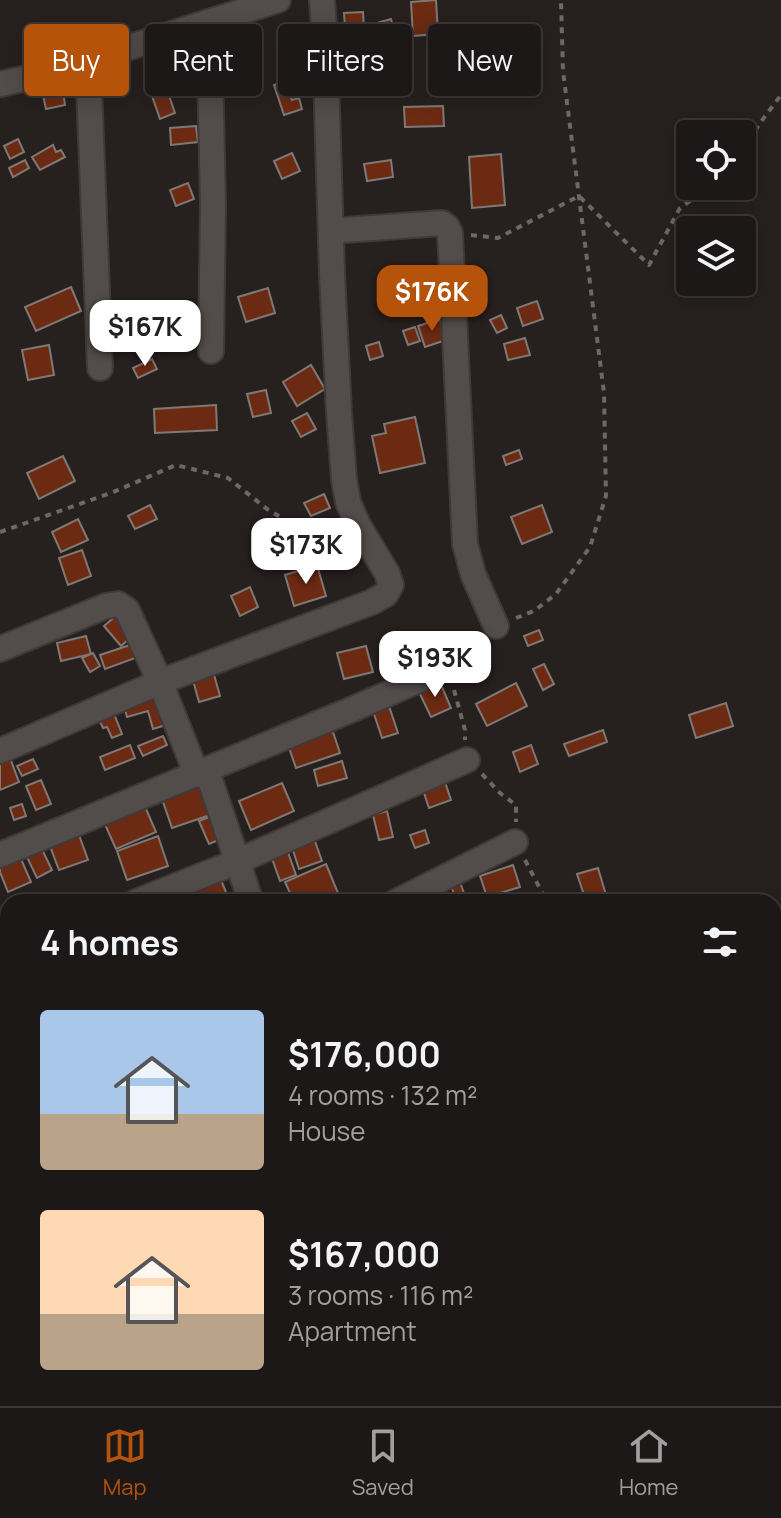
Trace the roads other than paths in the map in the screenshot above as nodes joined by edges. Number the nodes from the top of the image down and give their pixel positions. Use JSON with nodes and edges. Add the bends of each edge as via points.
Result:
{"nodes":[{"id":1,"x":278,"y":0,"type":"edge"},
{"id":2,"x":322,"y":0,"type":"edge"},
{"id":3,"x":209,"y":22,"type":"junction"},
{"id":4,"x":129,"y":48,"type":"edge"},
{"id":5,"x":24,"y":79,"type":"edge"},
{"id":6,"x":0,"y":84,"type":"edge"},
{"id":7,"x":89,"y":96,"type":"edge"},
{"id":8,"x":331,"y":231,"type":"junction"},
{"id":9,"x":211,"y":351,"type":"dead end"},
{"id":10,"x":100,"y":368,"type":"dead end"},
{"id":11,"x":496,"y":626,"type":"road end"},
{"id":12,"x":0,"y":649,"type":"edge"},
{"id":13,"x":444,"y":669,"type":"road end"},
{"id":14,"x":160,"y":682,"type":"junction"},
{"id":15,"x":0,"y":751,"type":"edge"},
{"id":16,"x":467,"y":760,"type":"dead end"},
{"id":17,"x":202,"y":773,"type":"junction"},
{"id":18,"x":515,"y":842,"type":"road end"},
{"id":19,"x":0,"y":855,"type":"edge"},
{"id":20,"x":236,"y":862,"type":"junction"},
{"id":21,"x":156,"y":894,"type":"edge"},
{"id":22,"x":248,"y":894,"type":"edge"},
{"id":23,"x":412,"y":894,"type":"edge"}],
"edges":[{"from":1,"to":3,"type":"street"},
{"from":2,"to":8,"type":"street"},
{"from":3,"to":4,"type":"street"},
{"from":3,"to":9,"type":"street"},
{"from":5,"to":6,"type":"street"},
{"from":7,"to":10,"type":"street"},
{"from":8,"to":11,"type":"street","via":[[442,223],[450,233],[465,544]]},
{"from":8,"to":14,"type":"street","via":[[344,479],[358,525],[391,585],[386,594],[343,613]]},
{"from":12,"to":14,"type":"street","via":[[118,604],[135,623]]},
{"from":13,"to":17,"type":"street"},
{"from":14,"to":15,"type":"street"},
{"from":14,"to":17,"type":"street"},
{"from":16,"to":20,"type":"street"},
{"from":17,"to":19,"type":"street"},
{"from":17,"to":20,"type":"street"},
{"from":18,"to":23,"type":"street"},
{"from":20,"to":21,"type":"street"},
{"from":20,"to":22,"type":"street"}]}
